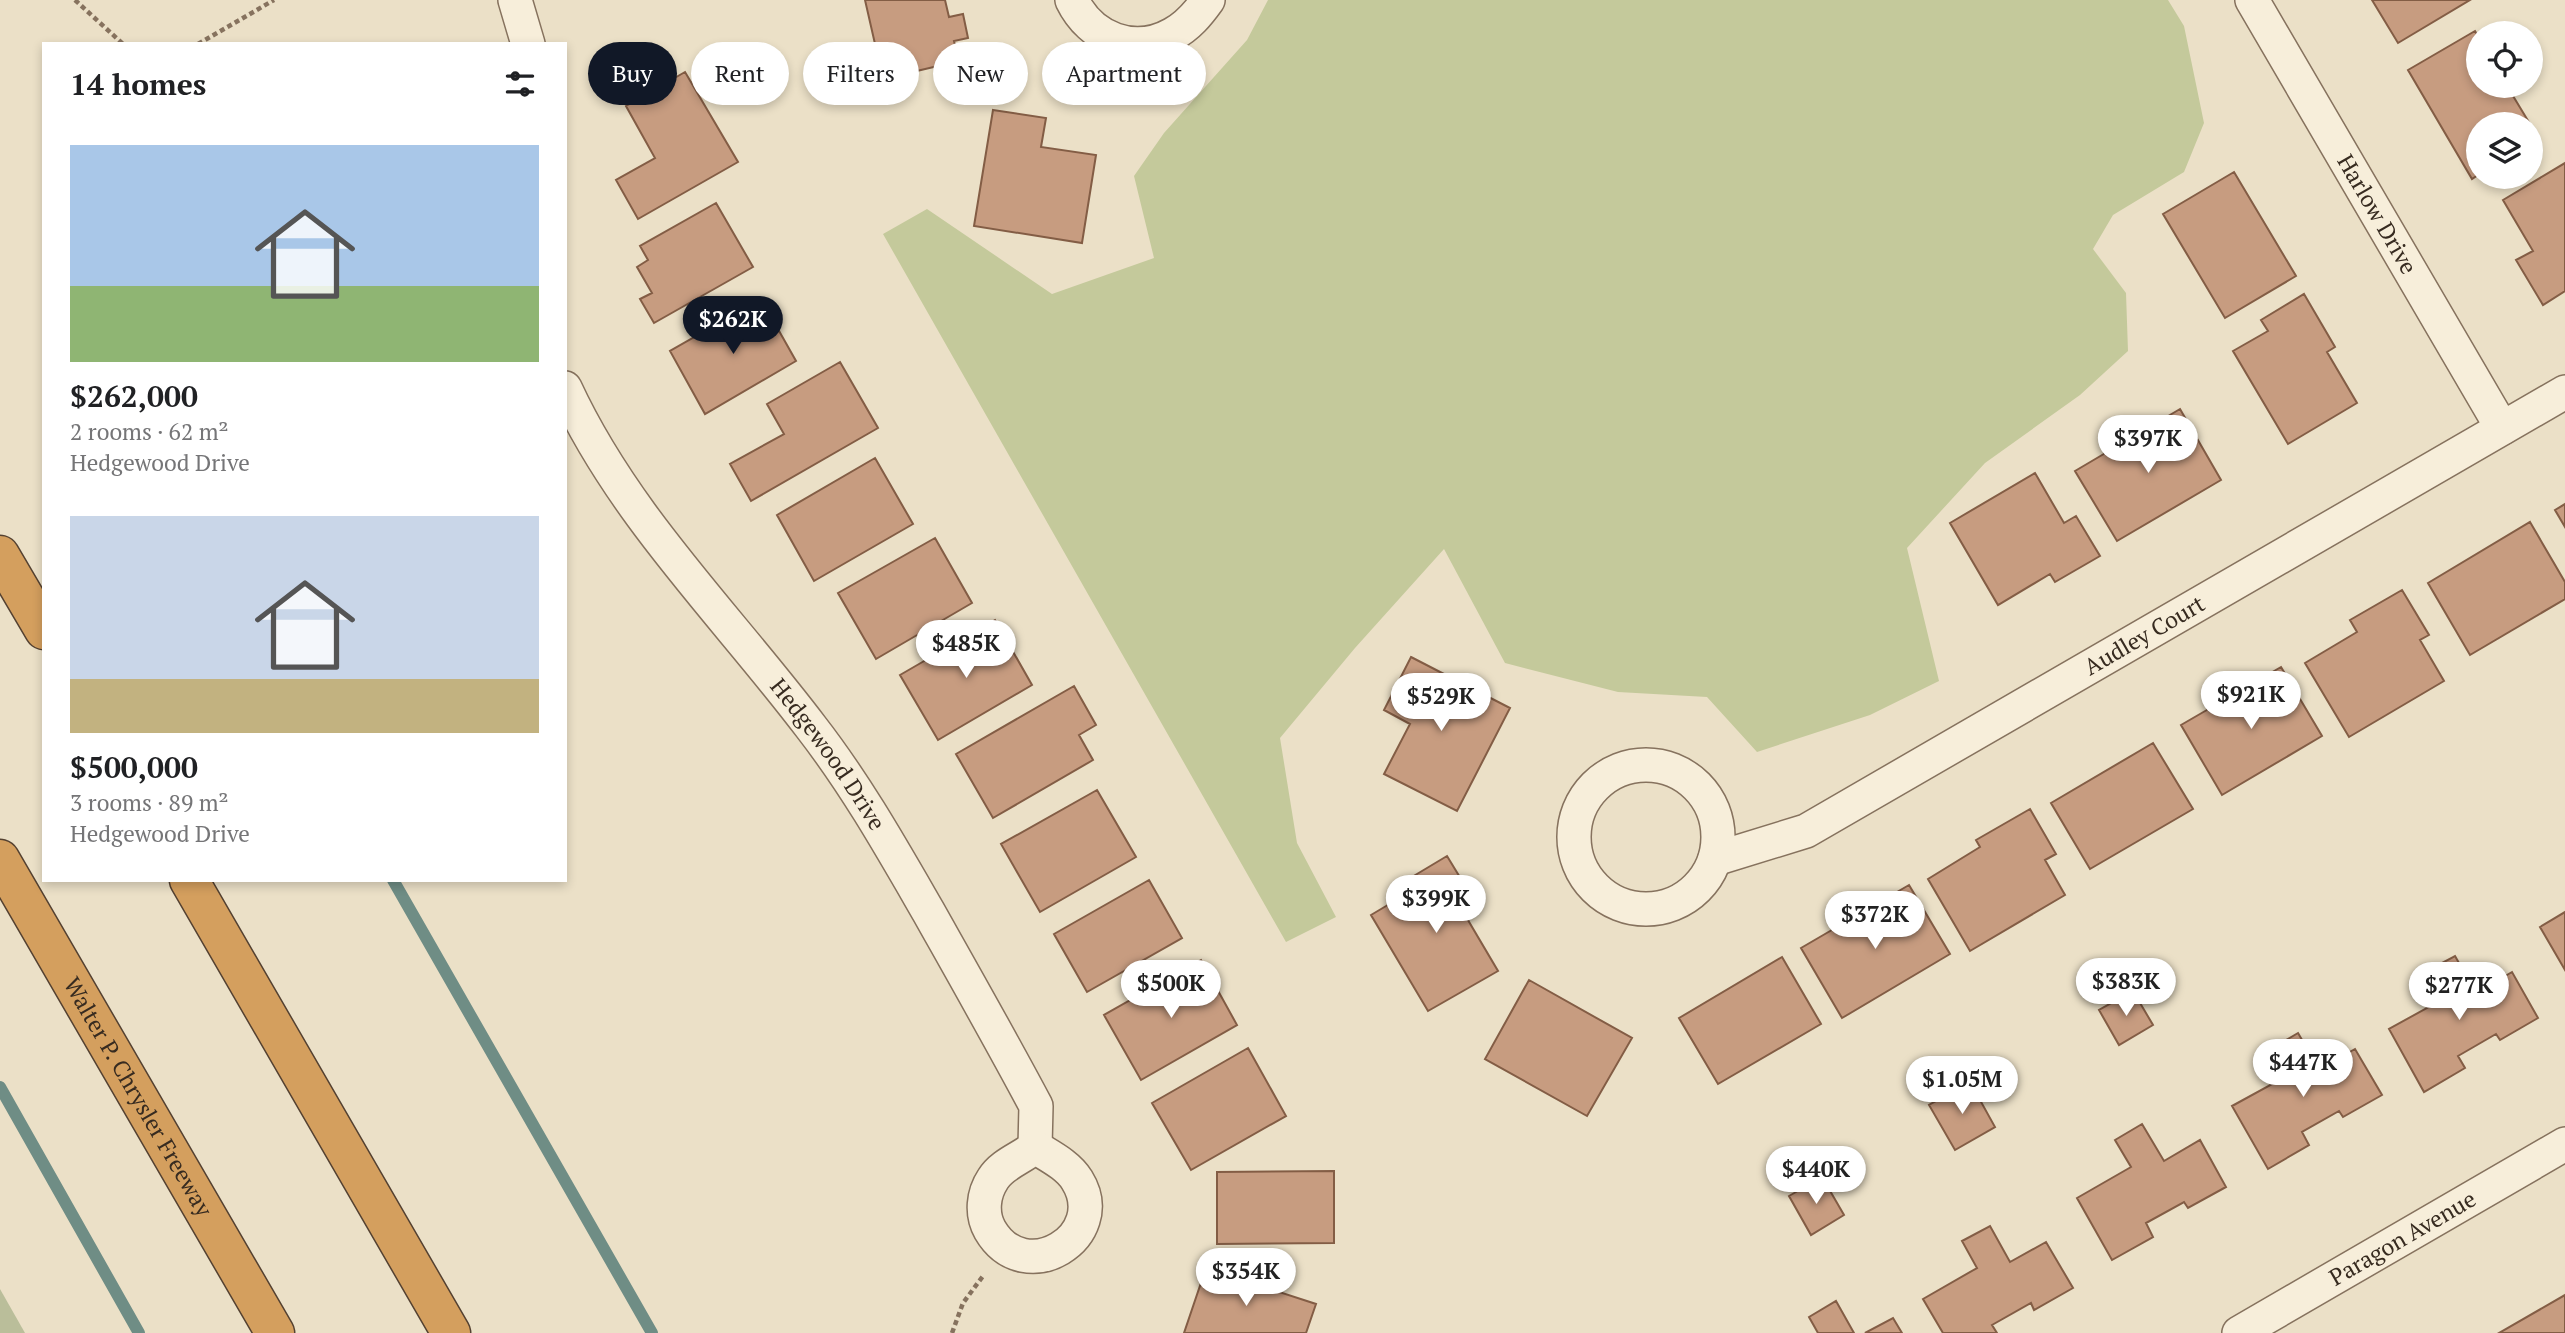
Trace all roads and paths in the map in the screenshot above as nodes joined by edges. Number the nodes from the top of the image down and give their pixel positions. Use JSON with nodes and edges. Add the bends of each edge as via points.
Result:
{"nodes":[{"id":1,"x":75,"y":0,"type":"edge"},
{"id":2,"x":274,"y":0,"type":"edge"},
{"id":3,"x":515,"y":0,"type":"edge"},
{"id":4,"x":1072,"y":0,"type":"edge"},
{"id":5,"x":1208,"y":0,"type":"edge"},
{"id":6,"x":2252,"y":0,"type":"edge"},
{"id":7,"x":121,"y":42,"type":"edge"},
{"id":8,"x":201,"y":42,"type":"edge"},
{"id":9,"x":527,"y":42,"type":"edge"},
{"id":10,"x":567,"y":392,"type":"edge"},
{"id":11,"x":2565,"y":392,"type":"edge"},
{"id":12,"x":2502,"y":428,"type":"junction"},
{"id":13,"x":0,"y":555,"type":"edge"},
{"id":14,"x":42,"y":627,"type":"edge"},
{"id":15,"x":0,"y":859,"type":"edge"},
{"id":16,"x":1715,"y":859,"type":"junction"},
{"id":17,"x":190,"y":882,"type":"edge"},
{"id":18,"x":2565,"y":1144,"type":"edge"},
{"id":19,"x":1035,"y":1147,"type":"junction"},
{"id":20,"x":1004,"y":1248,"type":"junction"},
{"id":21,"x":275,"y":1333,"type":"edge"},
{"id":22,"x":451,"y":1333,"type":"edge"},
{"id":23,"x":952,"y":1333,"type":"edge"},
{"id":24,"x":2239,"y":1333,"type":"edge"}],
"edges":[{"from":1,"to":7,"type":"path"},
{"from":2,"to":8,"type":"path"},
{"from":3,"to":9,"type":"street"},
{"from":4,"to":5,"type":"street","via":[[1094,30],[1118,41],[1145,43],[1172,35],[1194,19]]},
{"from":6,"to":12,"type":"street","name":"Harlow Drive"},
{"from":10,"to":19,"type":"street","name":"Hedgewood Drive","via":[[606,466],[635,507],[812,727],[868,806],[1036,1106]]},
{"from":11,"to":12,"type":"street","name":"Audley Court"},
{"from":12,"to":16,"type":"street","name":"Audley Court","via":[[1806,831]]},
{"from":13,"to":14,"type":"highway"},
{"from":15,"to":21,"type":"highway","name":"Walter P. Chrysler Freeway"},
{"from":16,"to":16,"type":"street","via":[[1705,879],[1668,906],[1644,909],[1622,905],[1602,894],[1586,877],[1574,833],[1579,811],[1592,789],[1611,774],[1634,766],[1658,766],[1681,774],[1700,789],[1713,810],[1718,834]]},
{"from":17,"to":22,"type":"highway"},
{"from":18,"to":24,"type":"street","name":"Paragon Avenue"},
{"from":19,"to":20,"type":"street","via":[[1005,1166],[985,1198],[987,1226]]},
{"from":19,"to":20,"type":"street","via":[[1077,1180],[1085,1204],[1082,1225],[1071,1242],[1056,1252],[1033,1257]]},
{"from":20,"to":23,"type":"path","via":[[963,1303]]}]}
